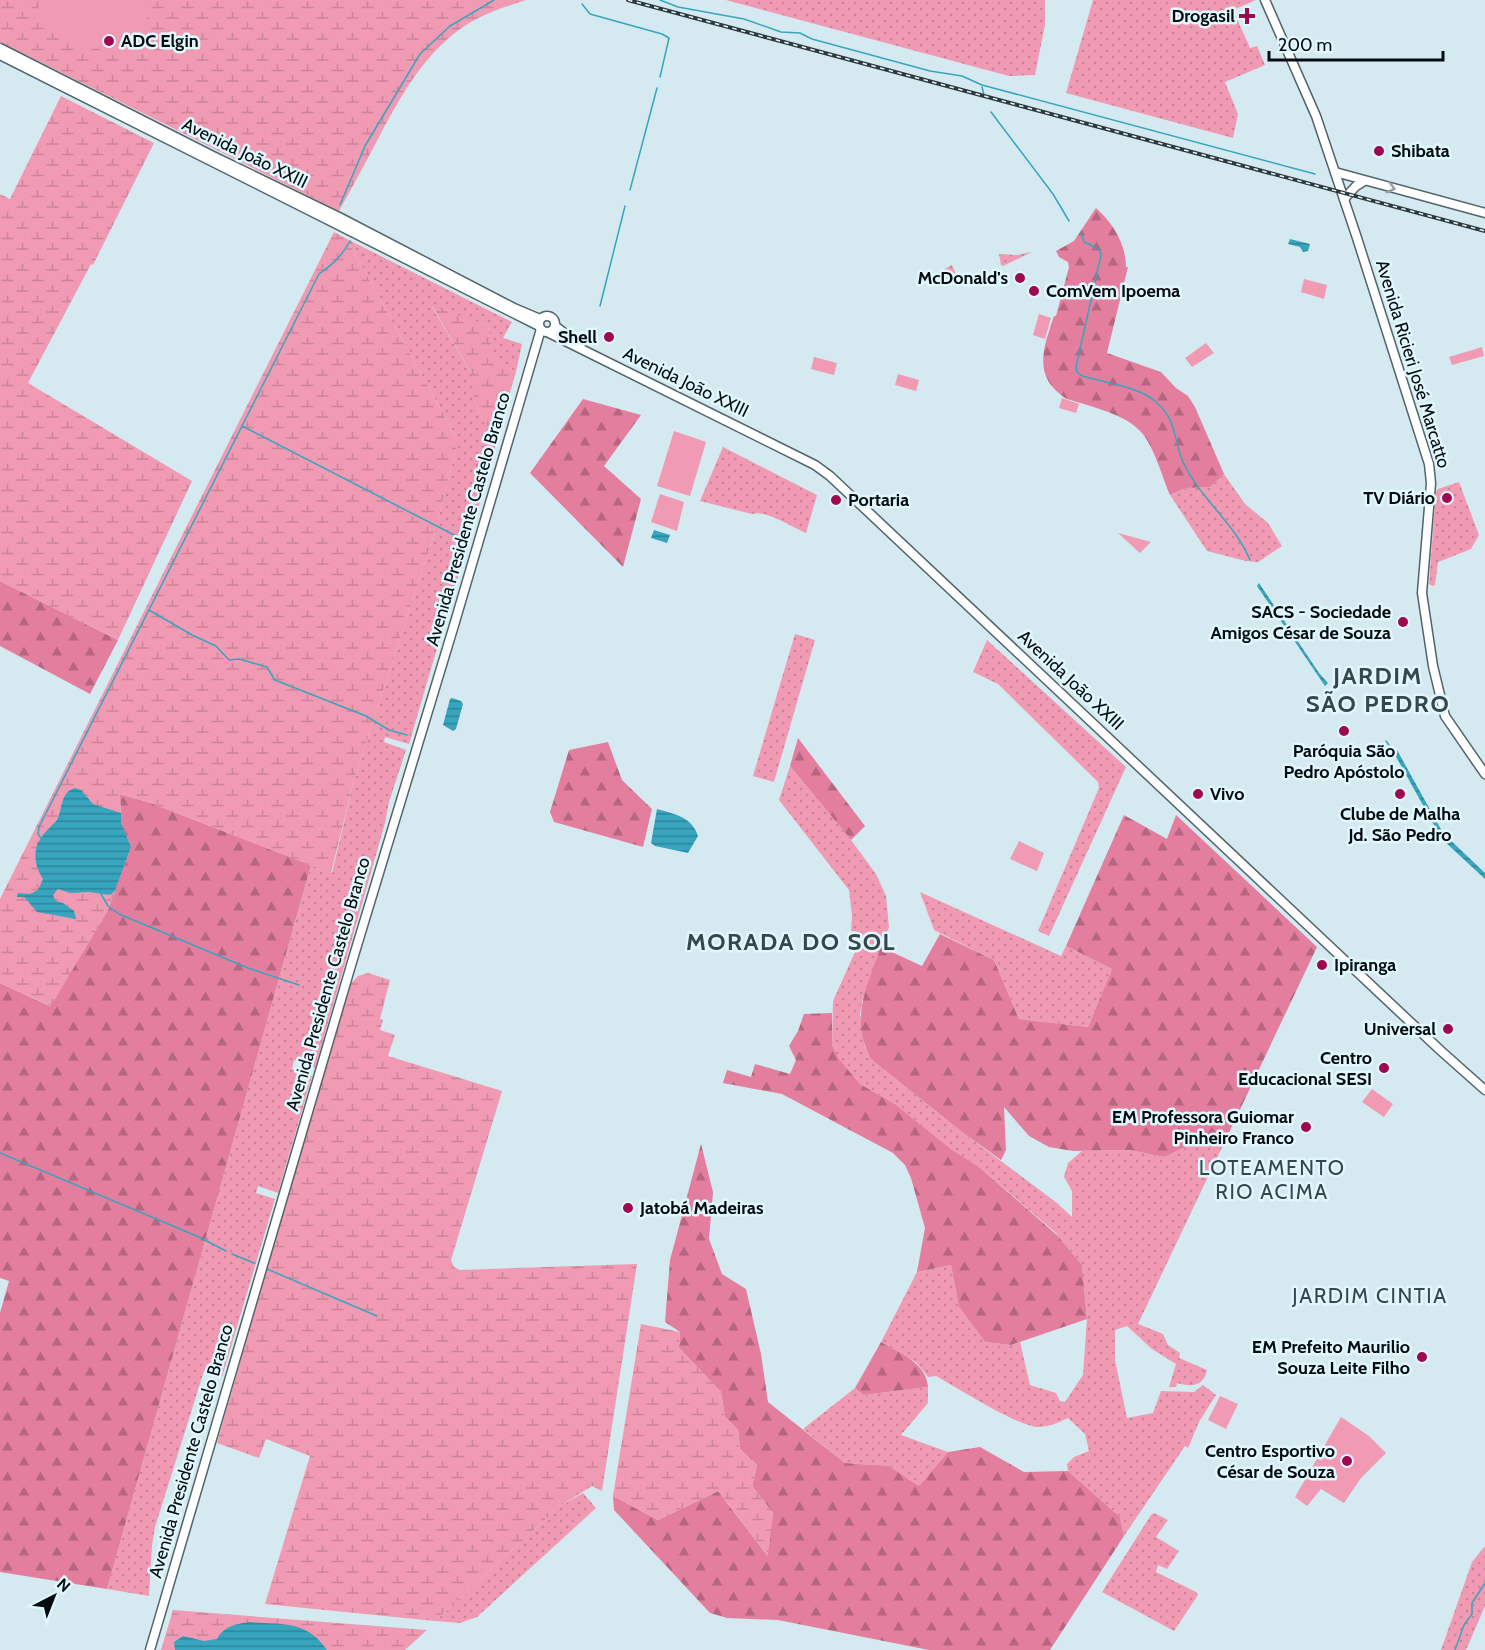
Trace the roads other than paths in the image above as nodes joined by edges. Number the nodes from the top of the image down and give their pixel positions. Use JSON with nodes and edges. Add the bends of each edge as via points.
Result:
{"nodes":[{"id":1,"x":1265,"y":0,"type":"edge"},
{"id":2,"x":0,"y":48,"type":"edge"},
{"id":3,"x":0,"y":55,"type":"edge"},
{"id":4,"x":1335,"y":171,"type":"junction"},
{"id":5,"x":1364,"y":181,"type":"junction"},
{"id":6,"x":1345,"y":202,"type":"junction"},
{"id":7,"x":1485,"y":213,"type":"edge"},
{"id":8,"x":542,"y":326,"type":"junction"},
{"id":9,"x":555,"y":326,"type":"junction"},
{"id":10,"x":592,"y":354,"type":"junction"},
{"id":11,"x":1485,"y":774,"type":"edge"},
{"id":12,"x":1485,"y":1090,"type":"edge"},
{"id":13,"x":150,"y":1650,"type":"edge"}],
"edges":[{"from":1,"to":4,"type":"main road","name":"Avenida Ricieri José Marcatto","via":[[1316,116]]},
{"from":2,"to":8,"type":"main road","name":"Avenida João XXIII","via":[[339,217]]},
{"from":3,"to":8,"type":"main road","name":"Avenida João XXIII"},
{"from":4,"to":5,"type":"main road"},
{"from":4,"to":6,"type":"main road","name":"Avenida Ricieri José Marcatto"},
{"from":5,"to":6,"type":"main road"},
{"from":5,"to":7,"type":"main road","one_way":true},
{"from":6,"to":11,"type":"main road","name":"Avenida Ricieri José Marcatto","via":[[1429,464],[1431,483],[1422,593],[1440,700],[1450,726]]},
{"from":8,"to":9,"type":"main road","via":[[551,331]]},
{"from":8,"to":9,"type":"main road","via":[[545,316],[551,316]]},
{"from":8,"to":10,"type":"main road","name":"Avenida João XXIII"},
{"from":8,"to":13,"type":"main road","name":"Avenida Presidente Castelo Branco"},
{"from":9,"to":10,"type":"main road","name":"Avenida João XXIII"},
{"from":10,"to":12,"type":"main road","name":"Avenida João XXIII","via":[[830,476]]}]}
